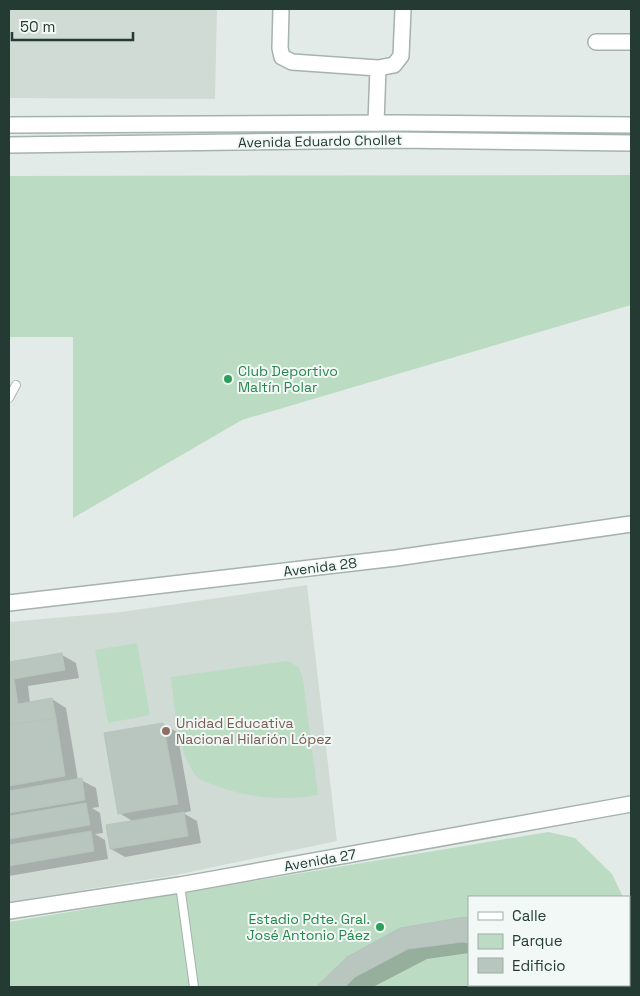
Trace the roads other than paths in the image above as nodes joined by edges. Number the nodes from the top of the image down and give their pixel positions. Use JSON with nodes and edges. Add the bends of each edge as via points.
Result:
{"nodes":[{"id":1,"x":281,"y":9,"type":"edge"},
{"id":2,"x":402,"y":9,"type":"edge"},
{"id":3,"x":596,"y":42,"type":"dead end"},
{"id":4,"x":631,"y":42,"type":"edge"},
{"id":5,"x":378,"y":68,"type":"junction"},
{"id":6,"x":376,"y":123,"type":"junction"},
{"id":7,"x":9,"y":125,"type":"edge"},
{"id":8,"x":631,"y":125,"type":"edge"},
{"id":9,"x":631,"y":143,"type":"edge"},
{"id":10,"x":9,"y":145,"type":"edge"},
{"id":11,"x":16,"y":385,"type":"dead end"},
{"id":12,"x":9,"y":398,"type":"edge"},
{"id":13,"x":631,"y":524,"type":"edge"},
{"id":14,"x":9,"y":603,"type":"edge"},
{"id":15,"x":631,"y":804,"type":"edge"},
{"id":16,"x":180,"y":885,"type":"junction"},
{"id":17,"x":9,"y":911,"type":"edge"},
{"id":18,"x":194,"y":987,"type":"edge"}],
"edges":[{"from":1,"to":5,"type":"street","via":[[282,57],[292,62]]},
{"from":2,"to":5,"type":"street","via":[[401,56],[394,66]]},
{"from":3,"to":4,"type":"street"},
{"from":5,"to":6,"type":"street"},
{"from":6,"to":7,"type":"street","name":"Avenida Eduardo Chollet"},
{"from":6,"to":8,"type":"street","name":"Avenida Eduardo Chollet"},
{"from":9,"to":10,"type":"street","name":"Avenida Eduardo Chollet","via":[[394,140]]},
{"from":11,"to":12,"type":"lane"},
{"from":13,"to":14,"type":"street","name":"Avenida 28","via":[[396,558]]},
{"from":15,"to":16,"type":"street","name":"Avenida 27"},
{"from":16,"to":17,"type":"street","name":"Avenida 27"},
{"from":16,"to":18,"type":"lane"}]}
